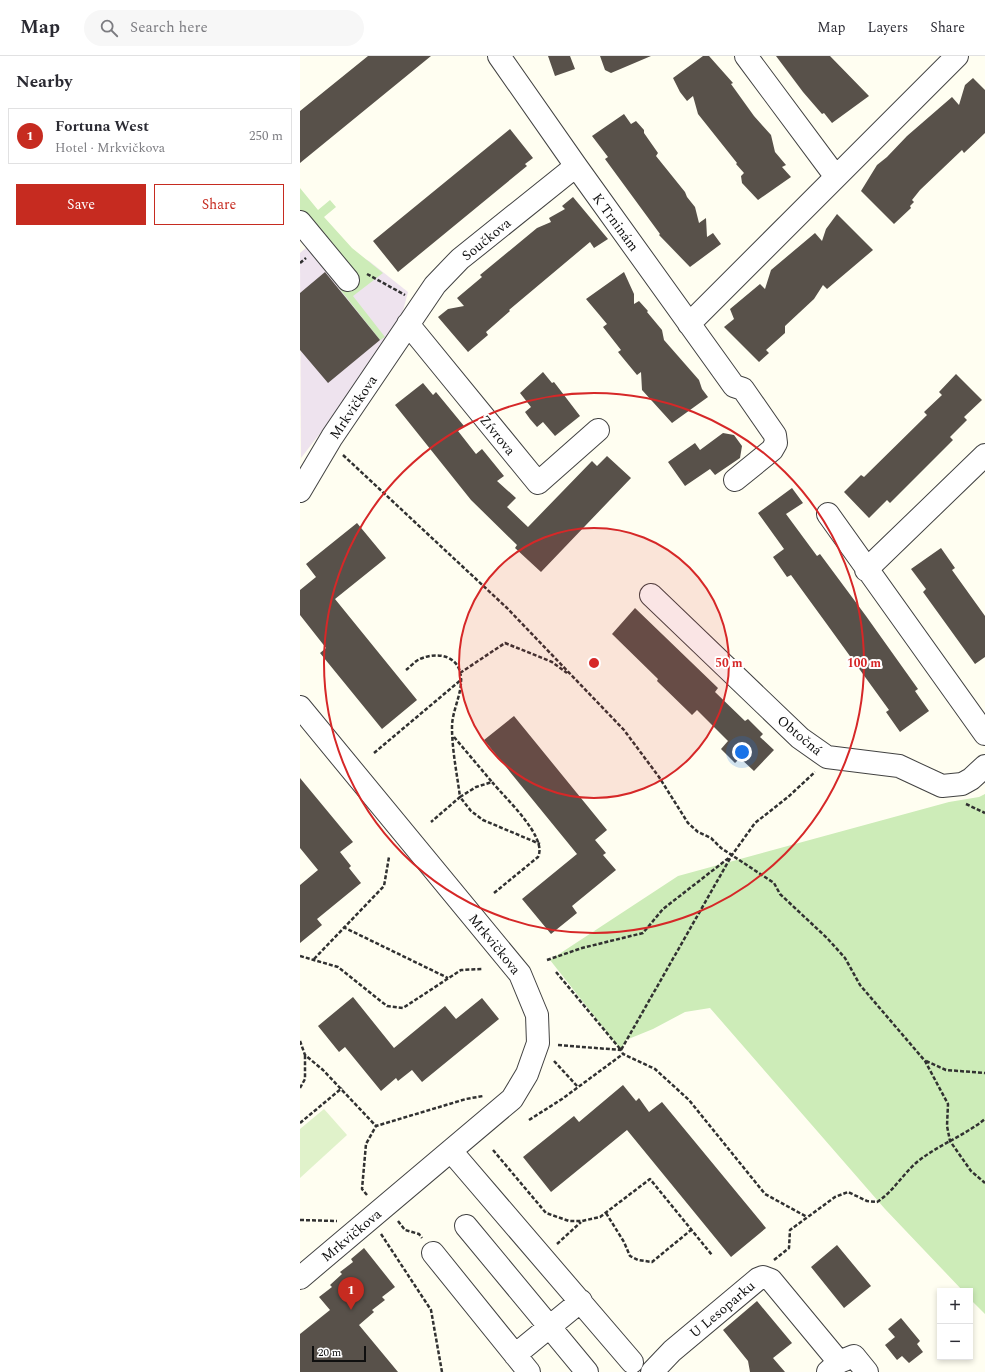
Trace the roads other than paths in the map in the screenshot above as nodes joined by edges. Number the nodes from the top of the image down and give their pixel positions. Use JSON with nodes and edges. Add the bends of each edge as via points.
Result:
{"nodes":[{"id":1,"x":500,"y":56,"type":"edge"},
{"id":2,"x":746,"y":56,"type":"edge"},
{"id":3,"x":957,"y":56,"type":"edge"},
{"id":4,"x":576,"y":166,"type":"junction"},
{"id":5,"x":836,"y":177,"type":"junction"},
{"id":6,"x":300,"y":222,"type":"edge"},
{"id":7,"x":348,"y":280,"type":"dead end"},
{"id":8,"x":408,"y":324,"type":"junction"},
{"id":9,"x":689,"y":324,"type":"junction"},
{"id":10,"x":598,"y":430,"type":"dead end"},
{"id":11,"x":985,"y":455,"type":"edge"},
{"id":12,"x":735,"y":480,"type":"dead end"},
{"id":13,"x":300,"y":491,"type":"edge"},
{"id":14,"x":828,"y":514,"type":"dead end"},
{"id":15,"x":866,"y":570,"type":"junction"},
{"id":16,"x":651,"y":595,"type":"dead end"},
{"id":17,"x":300,"y":707,"type":"edge"},
{"id":18,"x":983,"y":732,"type":"edge"},
{"id":19,"x":985,"y":766,"type":"edge"},
{"id":20,"x":451,"y":1150,"type":"junction"},
{"id":21,"x":466,"y":1226,"type":"dead end"},
{"id":22,"x":428,"y":1246,"type":"road end"},
{"id":23,"x":300,"y":1278,"type":"edge"},
{"id":24,"x":581,"y":1301,"type":"junction"},
{"id":25,"x":550,"y":1327,"type":"junction"},
{"id":26,"x":515,"y":1355,"type":"junction"},
{"id":27,"x":632,"y":1362,"type":"dead end"},
{"id":28,"x":833,"y":1367,"type":"edge"},
{"id":29,"x":529,"y":1372,"type":"edge"},
{"id":30,"x":587,"y":1372,"type":"edge"},
{"id":31,"x":652,"y":1372,"type":"edge"},
{"id":32,"x":866,"y":1372,"type":"edge"}],
"edges":[{"from":1,"to":4,"type":"street","name":"K Trninám"},
{"from":2,"to":5,"type":"street"},
{"from":3,"to":5,"type":"street"},
{"from":4,"to":8,"type":"street","name":"Součkova","via":[[460,260],[435,285]]},
{"from":4,"to":9,"type":"street","name":"K Trninám"},
{"from":5,"to":9,"type":"street"},
{"from":6,"to":7,"type":"street"},
{"from":8,"to":10,"type":"street","name":"Zívrova","via":[[538,483]]},
{"from":8,"to":13,"type":"street","name":"Mrkvičkova","via":[[332,437]]},
{"from":9,"to":12,"type":"street","name":"K Trninám","via":[[734,386],[743,389],[775,435],[776,443],[772,450]]},
{"from":11,"to":15,"type":"street"},
{"from":14,"to":15,"type":"street"},
{"from":15,"to":18,"type":"street"},
{"from":16,"to":19,"type":"street","name":"Obtočná","via":[[800,738],[818,752],[835,758],[899,766],[942,786],[962,784]]},
{"from":17,"to":20,"type":"street","name":"Mrkvičkova","via":[[520,974],[537,1015],[538,1043],[528,1074],[512,1100]]},
{"from":20,"to":23,"type":"street","name":"Mrkvičkova","via":[[380,1221]]},
{"from":20,"to":24,"type":"street"},
{"from":21,"to":25,"type":"street"},
{"from":22,"to":26,"type":"street"},
{"from":24,"to":25,"type":"street"},
{"from":24,"to":27,"type":"street"},
{"from":25,"to":26,"type":"street"},
{"from":25,"to":30,"type":"street"},
{"from":26,"to":29,"type":"street"},
{"from":28,"to":31,"type":"street","name":"U Lesoparku","via":[[771,1280],[763,1277],[679,1345]]},
{"from":28,"to":32,"type":"street","name":"U Lesoparku","via":[[854,1356]]}]}
